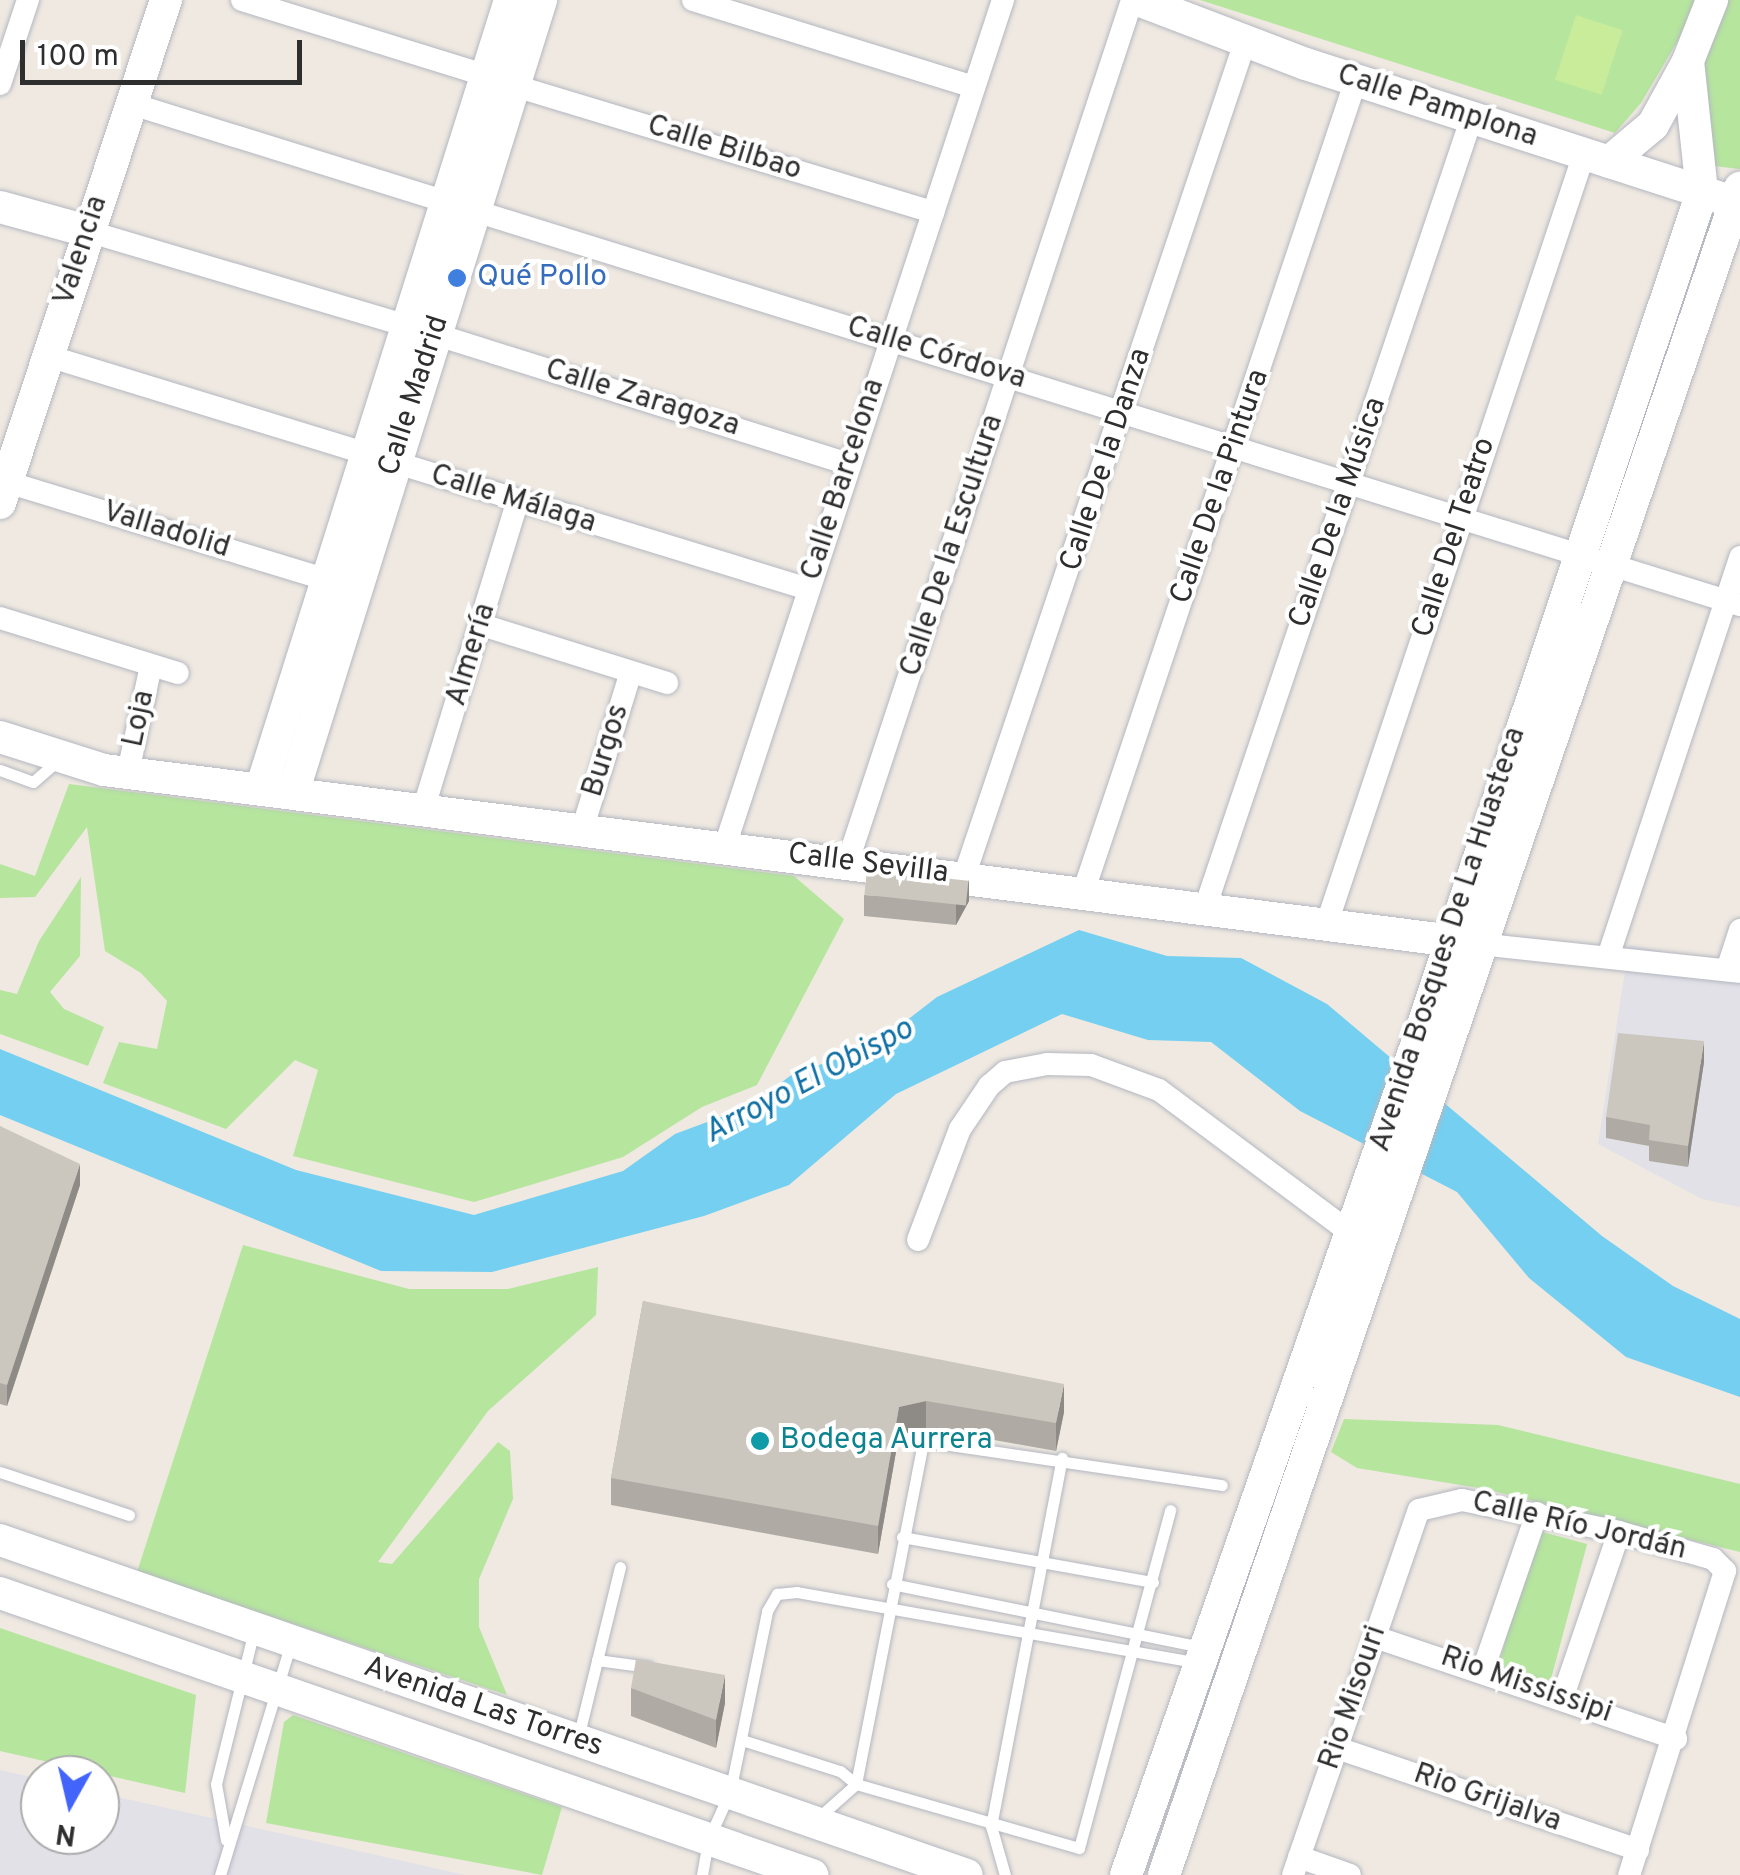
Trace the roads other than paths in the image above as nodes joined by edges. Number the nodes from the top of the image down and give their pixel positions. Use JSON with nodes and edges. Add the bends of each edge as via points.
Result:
{"nodes":[{"id":1,"x":28,"y":0,"type":"edge"},
{"id":2,"x":166,"y":0,"type":"edge"},
{"id":3,"x":242,"y":0,"type":"edge"},
{"id":4,"x":510,"y":0,"type":"edge"},
{"id":5,"x":541,"y":0,"type":"edge"},
{"id":6,"x":693,"y":0,"type":"edge"},
{"id":7,"x":1003,"y":0,"type":"edge"},
{"id":8,"x":1135,"y":0,"type":"edge"},
{"id":9,"x":1712,"y":0,"type":"edge"},
{"id":10,"x":1244,"y":42,"type":"junction"},
{"id":11,"x":1688,"y":61,"type":"junction"},
{"id":12,"x":1356,"y":80,"type":"junction"},
{"id":13,"x":501,"y":81,"type":"junction"},
{"id":14,"x":0,"y":84,"type":"edge"},
{"id":15,"x":974,"y":87,"type":"junction"},
{"id":16,"x":132,"y":104,"type":"junction"},
{"id":17,"x":1472,"y":117,"type":"junction"},
{"id":18,"x":1596,"y":158,"type":"junction"},
{"id":19,"x":1726,"y":186,"type":"edge"},
{"id":20,"x":444,"y":203,"type":"junction"},
{"id":21,"x":0,"y":206,"type":"edge"},
{"id":22,"x":933,"y":212,"type":"junction"},
{"id":23,"x":477,"y":213,"type":"junction"},
{"id":24,"x":88,"y":231,"type":"junction"},
{"id":25,"x":419,"y":329,"type":"junction"},
{"id":26,"x":890,"y":341,"type":"junction"},
{"id":27,"x":48,"y":356,"type":"junction"},
{"id":28,"x":1009,"y":376,"type":"junction"},
{"id":29,"x":1122,"y":411,"type":"junction"},
{"id":30,"x":1235,"y":448,"type":"junction"},
{"id":31,"x":379,"y":458,"type":"junction"},
{"id":32,"x":850,"y":464,"type":"junction"},
{"id":33,"x":1349,"y":483,"type":"junction"},
{"id":34,"x":3,"y":492,"type":"edge"},
{"id":35,"x":517,"y":502,"type":"junction"},
{"id":36,"x":1461,"y":517,"type":"junction"},
{"id":37,"x":1577,"y":552,"type":"junction"},
{"id":38,"x":1740,"y":557,"type":"edge"},
{"id":39,"x":1612,"y":562,"type":"junction"},
{"id":40,"x":324,"y":579,"type":"junction"},
{"id":41,"x":808,"y":590,"type":"junction"},
{"id":42,"x":1732,"y":603,"type":"edge"},
{"id":43,"x":0,"y":618,"type":"edge"},
{"id":44,"x":482,"y":626,"type":"junction"},
{"id":45,"x":150,"y":666,"type":"junction"},
{"id":46,"x":178,"y":673,"type":"dead end"},
{"id":47,"x":630,"y":675,"type":"junction"},
{"id":48,"x":662,"y":683,"type":"dead end"},
{"id":49,"x":0,"y":737,"type":"edge"},
{"id":50,"x":59,"y":759,"type":"junction"},
{"id":51,"x":0,"y":770,"type":"edge"},
{"id":52,"x":128,"y":772,"type":"junction"},
{"id":53,"x":277,"y":791,"type":"junction"},
{"id":54,"x":424,"y":807,"type":"junction"},
{"id":55,"x":583,"y":827,"type":"junction"},
{"id":56,"x":724,"y":846,"type":"junction"},
{"id":57,"x":847,"y":864,"type":"junction"},
{"id":58,"x":964,"y":877,"type":"junction"},
{"id":59,"x":1083,"y":893,"type":"junction"},
{"id":60,"x":1204,"y":908,"type":"junction"},
{"id":61,"x":1327,"y":922,"type":"junction"},
{"id":62,"x":1740,"y":930,"type":"edge"},
{"id":63,"x":1464,"y":942,"type":"junction"},
{"id":64,"x":1609,"y":954,"type":"junction"},
{"id":65,"x":1733,"y":971,"type":"edge"},
{"id":66,"x":1361,"y":1238,"type":"junction"},
{"id":67,"x":918,"y":1240,"type":"dead end"},
{"id":68,"x":1062,"y":1458,"type":"junction"},
{"id":69,"x":0,"y":1472,"type":"edge"},
{"id":70,"x":1222,"y":1485,"type":"dead end"},
{"id":71,"x":1170,"y":1510,"type":"dead end"},
{"id":72,"x":1537,"y":1514,"type":"junction"},
{"id":73,"x":129,"y":1515,"type":"dead end"},
{"id":74,"x":1415,"y":1521,"type":"joint"},
{"id":75,"x":1619,"y":1532,"type":"junction"},
{"id":76,"x":902,"y":1537,"type":"junction"},
{"id":77,"x":0,"y":1540,"type":"edge"},
{"id":78,"x":1044,"y":1564,"type":"junction"},
{"id":79,"x":620,"y":1567,"type":"dead end"},
{"id":80,"x":1153,"y":1582,"type":"junction"},
{"id":81,"x":892,"y":1584,"type":"junction"},
{"id":82,"x":0,"y":1593,"type":"edge"},
{"id":83,"x":888,"y":1607,"type":"junction"},
{"id":84,"x":1034,"y":1611,"type":"junction"},
{"id":85,"x":254,"y":1628,"type":"junction"},
{"id":86,"x":1028,"y":1632,"type":"junction"},
{"id":87,"x":1141,"y":1635,"type":"junction"},
{"id":88,"x":1376,"y":1637,"type":"junction"},
{"id":89,"x":292,"y":1640,"type":"junction"},
{"id":90,"x":1244,"y":1644,"type":"junction"},
{"id":91,"x":1203,"y":1648,"type":"junction"},
{"id":92,"x":1136,"y":1653,"type":"junction"},
{"id":93,"x":597,"y":1660,"type":"junction"},
{"id":94,"x":664,"y":1669,"type":"edge"},
{"id":95,"x":1483,"y":1670,"type":"junction"},
{"id":96,"x":240,"y":1674,"type":"junction"},
{"id":97,"x":276,"y":1687,"type":"junction"},
{"id":98,"x":1563,"y":1696,"type":"junction"},
{"id":99,"x":742,"y":1740,"type":"junction"},
{"id":100,"x":1676,"y":1740,"type":"junction"},
{"id":101,"x":578,"y":1742,"type":"junction"},
{"id":102,"x":1337,"y":1748,"type":"junction"},
{"id":103,"x":856,"y":1784,"type":"junction"},
{"id":104,"x":730,"y":1792,"type":"junction"},
{"id":105,"x":816,"y":1820,"type":"junction"},
{"id":106,"x":991,"y":1826,"type":"junction"},
{"id":107,"x":226,"y":1840,"type":"junction"},
{"id":108,"x":708,"y":1840,"type":"junction"},
{"id":109,"x":1638,"y":1850,"type":"junction"},
{"id":110,"x":1130,"y":1863,"type":"edge"},
{"id":111,"x":1296,"y":1866,"type":"edge"},
{"id":112,"x":1166,"y":1868,"type":"edge"},
{"id":113,"x":220,"y":1875,"type":"edge"},
{"id":114,"x":702,"y":1875,"type":"edge"},
{"id":115,"x":812,"y":1875,"type":"edge"},
{"id":116,"x":967,"y":1875,"type":"edge"},
{"id":117,"x":1005,"y":1875,"type":"edge"},
{"id":118,"x":1350,"y":1875,"type":"edge"},
{"id":119,"x":1629,"y":1875,"type":"edge"}],
"edges":[{"from":1,"to":14,"type":"street"},
{"from":2,"to":16,"type":"street","name":"Valencia"},
{"from":3,"to":13,"type":"street","name":"Calle Bilbao"},
{"from":4,"to":13,"type":"street","name":"Calle Madrid"},
{"from":5,"to":13,"type":"street","name":"Calle Madrid"},
{"from":6,"to":15,"type":"street"},
{"from":7,"to":15,"type":"street","name":"Calle Barcelona"},
{"from":8,"to":10,"type":"street","name":"Calle Pamplona"},
{"from":8,"to":28,"type":"street","name":"Calle De la Escultura"},
{"from":9,"to":11,"type":"street"},
{"from":10,"to":12,"type":"street","name":"Calle Pamplona"},
{"from":10,"to":29,"type":"street","name":"Calle De la Danza"},
{"from":11,"to":18,"type":"street","via":[[1653,125]]},
{"from":11,"to":19,"type":"street","via":[[1690,116]]},
{"from":12,"to":17,"type":"street","name":"Calle Pamplona"},
{"from":12,"to":30,"type":"street","name":"Calle De la Pintura"},
{"from":13,"to":20,"type":"street","name":"Calle Madrid"},
{"from":13,"to":22,"type":"street","name":"Calle Bilbao"},
{"from":13,"to":23,"type":"street","name":"Calle Madrid"},
{"from":15,"to":22,"type":"street","name":"Calle Barcelona"},
{"from":16,"to":20,"type":"street","name":"Calle Córdova"},
{"from":16,"to":24,"type":"street","name":"Valencia"},
{"from":17,"to":18,"type":"street","name":"Calle Pamplona"},
{"from":17,"to":33,"type":"street","name":"Calle De la Música"},
{"from":18,"to":19,"type":"street","name":"Calle Pamplona"},
{"from":18,"to":36,"type":"street","name":"Calle Del Teatro"},
{"from":19,"to":37,"type":"street","name":"Avenida Bosques De La Huasteca"},
{"from":19,"to":39,"type":"street","name":"Avenida Bosques De La Huasteca"},
{"from":20,"to":23,"type":"street","name":"Calle Córdova"},
{"from":20,"to":25,"type":"street","name":"Calle Madrid"},
{"from":21,"to":24,"type":"street"},
{"from":22,"to":26,"type":"street","name":"Calle Barcelona"},
{"from":23,"to":25,"type":"street","name":"Calle Madrid"},
{"from":23,"to":26,"type":"street","name":"Calle Córdova"},
{"from":24,"to":25,"type":"street","name":"Calle Zaragoza"},
{"from":24,"to":27,"type":"street","name":"Valencia"},
{"from":25,"to":31,"type":"street","name":"Calle Madrid"},
{"from":25,"to":32,"type":"street","name":"Calle Zaragoza"},
{"from":26,"to":28,"type":"street","name":"Calle Córdova"},
{"from":26,"to":32,"type":"street","name":"Calle Barcelona"},
{"from":27,"to":31,"type":"street","name":"Calle Málaga"},
{"from":27,"to":34,"type":"street","name":"Valencia"},
{"from":28,"to":29,"type":"street","name":"Calle Córdova"},
{"from":28,"to":57,"type":"street","name":"Calle De la Escultura"},
{"from":29,"to":30,"type":"street","name":"Calle Córdova"},
{"from":29,"to":58,"type":"street","name":"Calle De la Danza"},
{"from":30,"to":33,"type":"street","name":"Calle Córdova"},
{"from":30,"to":59,"type":"street","name":"Calle De la Pintura"},
{"from":31,"to":35,"type":"street","name":"Calle Málaga"},
{"from":31,"to":40,"type":"street","name":"Calle Madrid"},
{"from":31,"to":53,"type":"street","name":"Calle Madrid"},
{"from":32,"to":41,"type":"street","name":"Calle Barcelona"},
{"from":33,"to":36,"type":"street","name":"Calle Córdova"},
{"from":33,"to":60,"type":"street","name":"Calle De la Música"},
{"from":34,"to":40,"type":"street","name":"Valladolid"},
{"from":35,"to":41,"type":"street","name":"Calle Málaga"},
{"from":35,"to":44,"type":"street","name":"Almería"},
{"from":36,"to":37,"type":"street","name":"Calle Córdova"},
{"from":36,"to":61,"type":"street","name":"Calle Del Teatro"},
{"from":37,"to":39,"type":"street","name":"Calle Córdova"},
{"from":37,"to":63,"type":"street","name":"Avenida Bosques De La Huasteca"},
{"from":38,"to":42,"type":"street"},
{"from":39,"to":42,"type":"street","name":"Calle Córdova"},
{"from":39,"to":63,"type":"street","name":"Avenida Bosques De La Huasteca"},
{"from":40,"to":53,"type":"street","name":"Calle Madrid"},
{"from":41,"to":56,"type":"street","name":"Calle Barcelona"},
{"from":42,"to":64,"type":"street"},
{"from":43,"to":45,"type":"street"},
{"from":44,"to":47,"type":"street"},
{"from":44,"to":54,"type":"street","name":"Almería"},
{"from":45,"to":46,"type":"street"},
{"from":45,"to":52,"type":"street","name":"Loja"},
{"from":47,"to":48,"type":"street"},
{"from":47,"to":55,"type":"street","name":"Burgos"},
{"from":49,"to":50,"type":"street","name":"Calle Sevilla"},
{"from":50,"to":51,"type":"lane","via":[[33,782]]},
{"from":50,"to":52,"type":"street","name":"Calle Sevilla"},
{"from":52,"to":53,"type":"street","name":"Calle Sevilla"},
{"from":53,"to":54,"type":"street","name":"Calle Sevilla"},
{"from":54,"to":55,"type":"street","name":"Calle Sevilla"},
{"from":55,"to":56,"type":"street","name":"Calle Sevilla"},
{"from":56,"to":57,"type":"street","name":"Calle Sevilla"},
{"from":57,"to":58,"type":"street","name":"Calle Sevilla"},
{"from":58,"to":59,"type":"street","name":"Calle Sevilla"},
{"from":59,"to":60,"type":"street","name":"Calle Sevilla"},
{"from":60,"to":61,"type":"street","name":"Calle Sevilla"},
{"from":61,"to":63,"type":"street","name":"Calle Sevilla"},
{"from":62,"to":65,"type":"street"},
{"from":63,"to":64,"type":"street","name":"Calle Sevilla"},
{"from":63,"to":66,"type":"street","name":"Avenida Bosques De La Huasteca"},
{"from":64,"to":65,"type":"street","name":"Calle Sevilla"},
{"from":66,"to":67,"type":"street","via":[[1159,1090],[1092,1065],[1047,1064],[1004,1072],[990,1086],[960,1130]]},
{"from":66,"to":90,"type":"street","name":"Avenida Bosques De La Huasteca"},
{"from":66,"to":91,"type":"street","name":"Avenida Bosques De La Huasteca"},
{"from":68,"to":70,"type":"lane"},
{"from":68,"to":76,"type":"lane","via":[[928,1439],[917,1455]]},
{"from":68,"to":78,"type":"lane"},
{"from":69,"to":73,"type":"lane"},
{"from":71,"to":80,"type":"lane"},
{"from":72,"to":74,"type":"street","name":"Calle Río Jordán","via":[[1442,1500],[1423,1507]]},
{"from":72,"to":75,"type":"street","name":"Calle Río Jordán"},
{"from":72,"to":95,"type":"street"},
{"from":74,"to":88,"type":"street","name":"Rio Misouri"},
{"from":75,"to":98,"type":"street"},
{"from":75,"to":100,"type":"street","name":"Calle Río Jordán","via":[[1713,1559],[1726,1571]]},
{"from":76,"to":78,"type":"lane"},
{"from":76,"to":81,"type":"lane"},
{"from":77,"to":85,"type":"street","name":"Avenida Las Torres"},
{"from":78,"to":80,"type":"lane"},
{"from":78,"to":84,"type":"lane"},
{"from":79,"to":93,"type":"lane"},
{"from":80,"to":87,"type":"lane"},
{"from":81,"to":83,"type":"lane"},
{"from":81,"to":84,"type":"lane"},
{"from":82,"to":96,"type":"street","name":"Avenida Las Torres"},
{"from":83,"to":86,"type":"lane"},
{"from":83,"to":99,"type":"lane","via":[[778,1594],[767,1611]]},
{"from":83,"to":103,"type":"lane"},
{"from":84,"to":86,"type":"lane"},
{"from":84,"to":87,"type":"lane"},
{"from":85,"to":89,"type":"street","name":"Avenida Las Torres"},
{"from":85,"to":96,"type":"lane"},
{"from":86,"to":92,"type":"lane"},
{"from":86,"to":106,"type":"lane"},
{"from":87,"to":91,"type":"lane"},
{"from":87,"to":92,"type":"lane"},
{"from":88,"to":95,"type":"street","name":"Rio Mississipi"},
{"from":88,"to":102,"type":"street","name":"Rio Misouri"},
{"from":89,"to":97,"type":"lane"},
{"from":89,"to":101,"type":"street","name":"Avenida Las Torres"},
{"from":90,"to":91,"type":"street"},
{"from":90,"to":112,"type":"street","name":"Avenida Bosques De La Huasteca"},
{"from":91,"to":92,"type":"lane"},
{"from":91,"to":110,"type":"street","name":"Avenida Bosques De La Huasteca"},
{"from":92,"to":106,"type":"lane","via":[[1085,1842],[1068,1850]]},
{"from":93,"to":94,"type":"lane"},
{"from":93,"to":101,"type":"lane"},
{"from":95,"to":98,"type":"street","name":"Rio Mississipi"},
{"from":96,"to":97,"type":"street","name":"Avenida Las Torres"},
{"from":96,"to":107,"type":"lane","via":[[216,1784]]},
{"from":97,"to":107,"type":"lane","via":[[251,1792]]},
{"from":97,"to":108,"type":"street","name":"Avenida Las Torres"},
{"from":98,"to":100,"type":"street","name":"Rio Mississipi"},
{"from":99,"to":103,"type":"lane","via":[[840,1771]]},
{"from":99,"to":104,"type":"lane"},
{"from":100,"to":109,"type":"street"},
{"from":101,"to":104,"type":"street","name":"Avenida Las Torres"},
{"from":102,"to":109,"type":"street","name":"Rio Grijalva"},
{"from":102,"to":111,"type":"street","name":"Rio Misouri"},
{"from":103,"to":105,"type":"lane"},
{"from":103,"to":106,"type":"lane"},
{"from":104,"to":105,"type":"street","name":"Avenida Las Torres"},
{"from":104,"to":108,"type":"lane"},
{"from":105,"to":116,"type":"street","name":"Avenida Las Torres"},
{"from":106,"to":117,"type":"lane"},
{"from":107,"to":113,"type":"lane"},
{"from":108,"to":114,"type":"lane"},
{"from":108,"to":115,"type":"street","name":"Avenida Las Torres"},
{"from":109,"to":119,"type":"street"},
{"from":110,"to":112,"type":"street"},
{"from":111,"to":118,"type":"street"}]}
